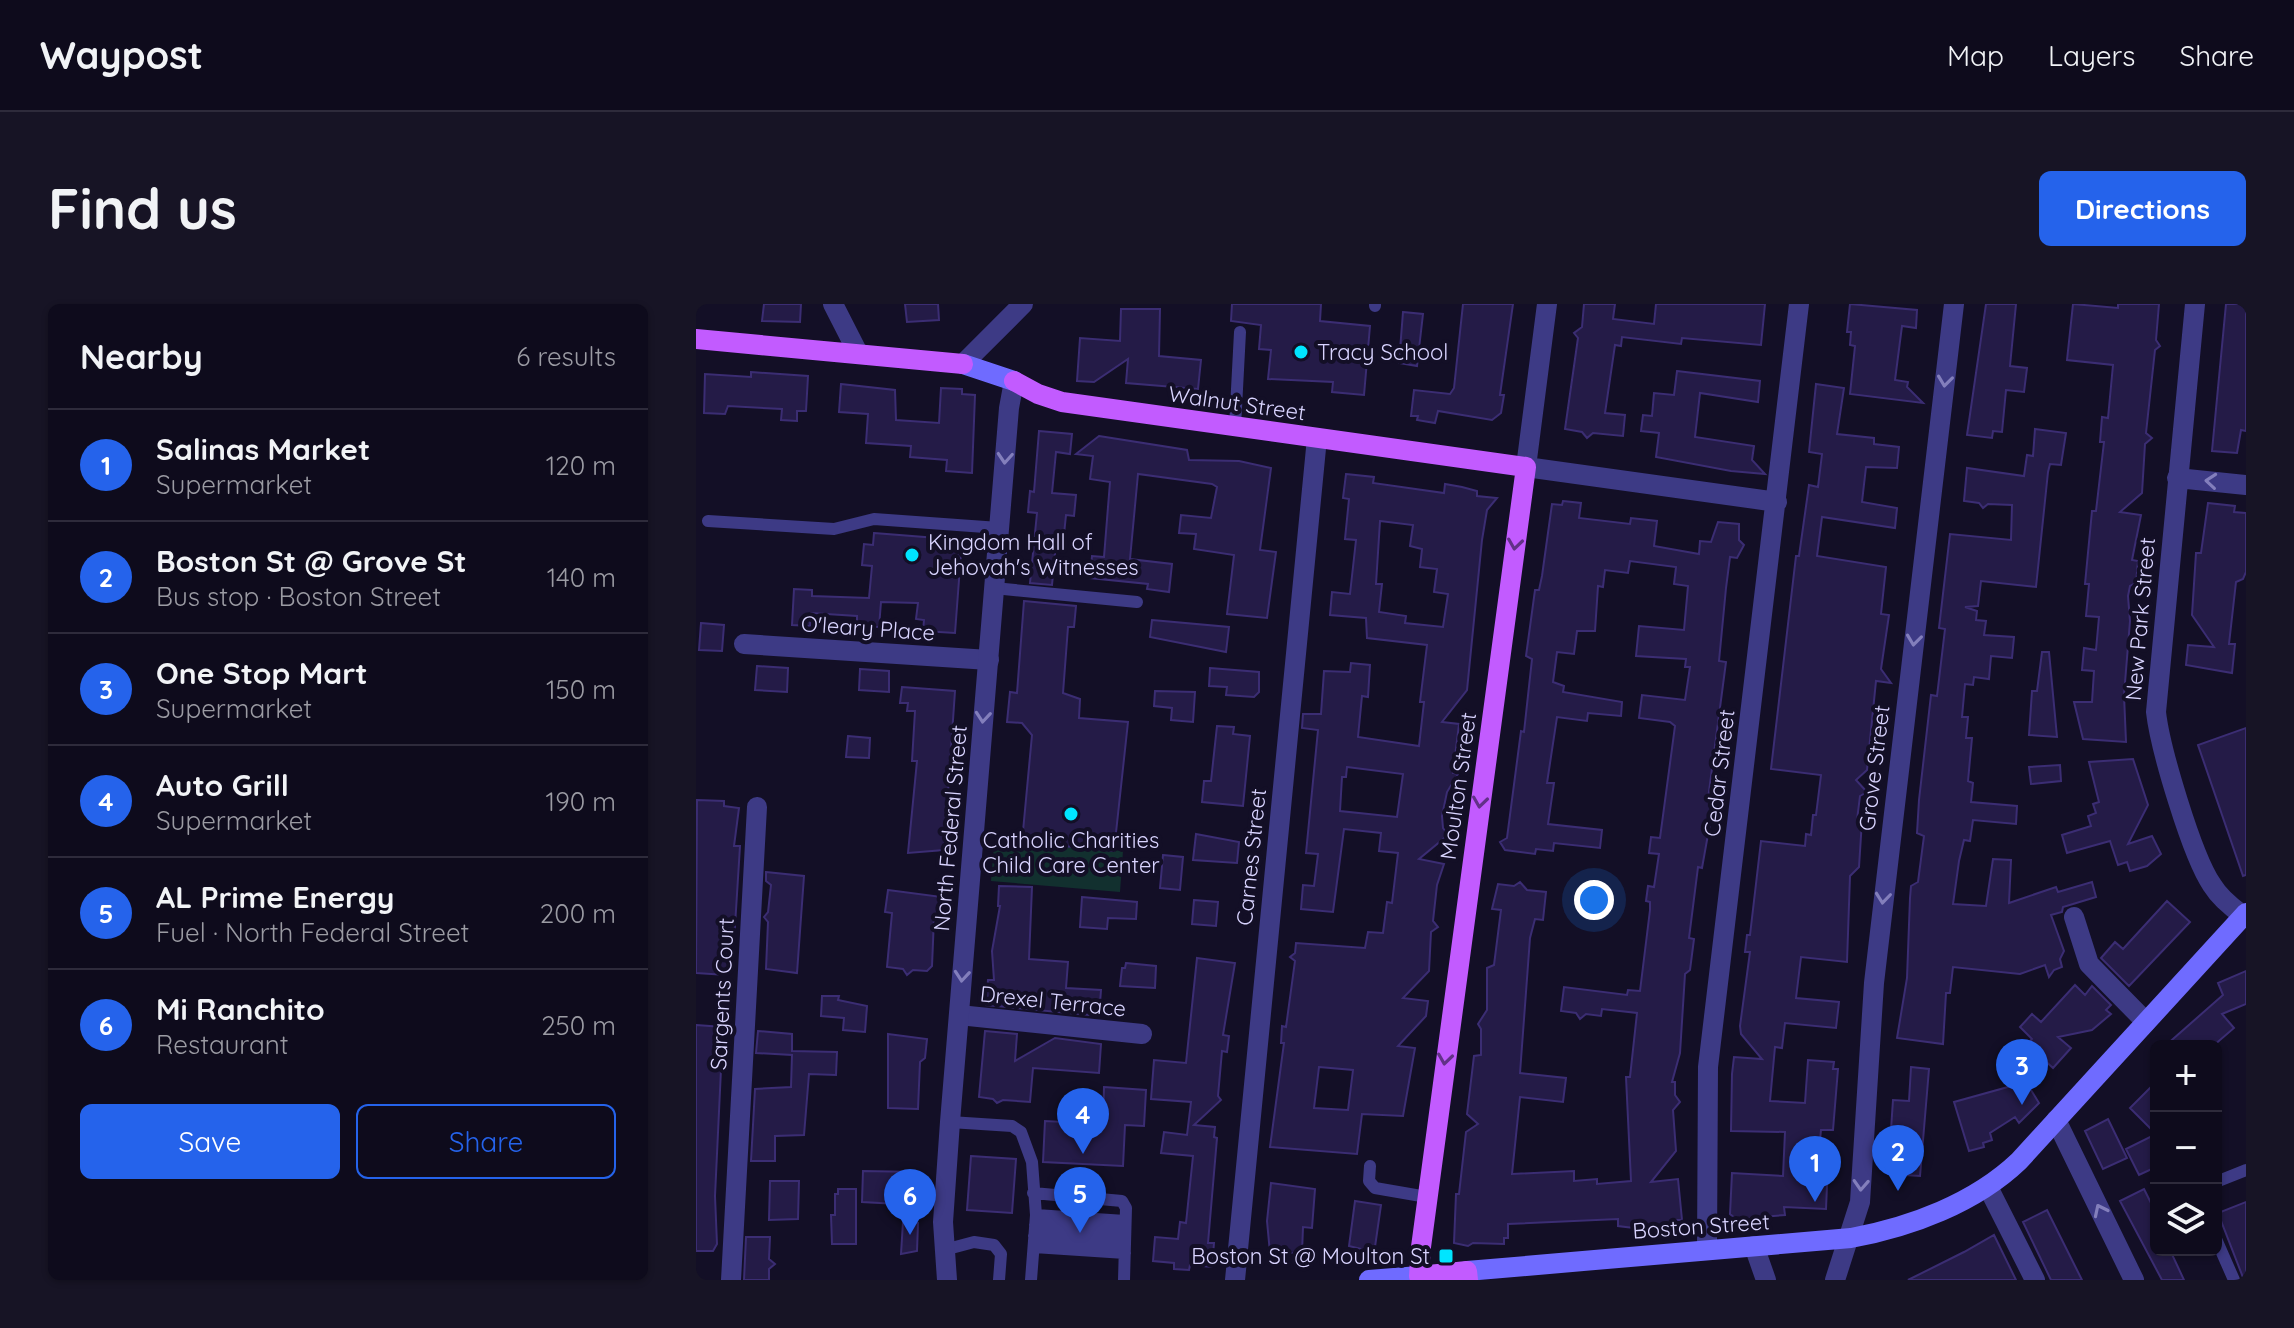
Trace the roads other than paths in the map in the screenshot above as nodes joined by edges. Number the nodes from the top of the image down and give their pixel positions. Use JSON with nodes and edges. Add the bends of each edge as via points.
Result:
{"nodes":[{"id":1,"x":833,"y":304,"type":"edge"},
{"id":2,"x":1023,"y":304,"type":"edge"},
{"id":3,"x":1547,"y":304,"type":"edge"},
{"id":4,"x":1799,"y":304,"type":"edge"},
{"id":5,"x":1954,"y":304,"type":"edge"},
{"id":6,"x":2195,"y":304,"type":"edge"},
{"id":7,"x":1240,"y":332,"type":"dead end"},
{"id":8,"x":696,"y":339,"type":"edge"},
{"id":9,"x":858,"y":353,"type":"junction"},
{"id":10,"x":963,"y":364,"type":"junction"},
{"id":11,"x":1014,"y":381,"type":"junction"},
{"id":12,"x":1235,"y":427,"type":"junction"},
{"id":13,"x":1317,"y":438,"type":"junction"},
{"id":14,"x":1526,"y":467,"type":"junction"},
{"id":15,"x":2177,"y":478,"type":"junction"},
{"id":16,"x":2246,"y":485,"type":"edge"},
{"id":17,"x":1777,"y":502,"type":"junction"},
{"id":18,"x":708,"y":521,"type":"dead end"},
{"id":19,"x":999,"y":528,"type":"junction"},
{"id":20,"x":994,"y":588,"type":"junction"},
{"id":21,"x":1137,"y":602,"type":"dead end"},
{"id":22,"x":744,"y":644,"type":"dead end"},
{"id":23,"x":989,"y":660,"type":"junction"},
{"id":24,"x":757,"y":807,"type":"dead end"},
{"id":25,"x":2245,"y":914,"type":"edge"},
{"id":26,"x":2074,"y":917,"type":"dead end"},
{"id":27,"x":959,"y":1015,"type":"junction"},
{"id":28,"x":2146,"y":1022,"type":"junction"},
{"id":29,"x":1142,"y":1034,"type":"dead end"},
{"id":30,"x":2056,"y":1120,"type":"junction"},
{"id":31,"x":950,"y":1122,"type":"junction"},
{"id":32,"x":1370,"y":1166,"type":"dead end"},
{"id":33,"x":2246,"y":1170,"type":"edge"},
{"id":34,"x":2222,"y":1180,"type":"edge"},
{"id":35,"x":1988,"y":1187,"type":"junction"},
{"id":36,"x":1033,"y":1193,"type":"junction"},
{"id":37,"x":1427,"y":1197,"type":"junction"},
{"id":38,"x":1035,"y":1231,"type":"junction"},
{"id":39,"x":1125,"y":1237,"type":"junction"},
{"id":40,"x":1851,"y":1238,"type":"junction"},
{"id":41,"x":1754,"y":1246,"type":"junction"},
{"id":42,"x":944,"y":1250,"type":"junction"},
{"id":43,"x":1707,"y":1250,"type":"junction"},
{"id":44,"x":2222,"y":1253,"type":"edge"},
{"id":45,"x":1468,"y":1275,"type":"edge"},
{"id":46,"x":1419,"y":1276,"type":"junction"},
{"id":47,"x":731,"y":1280,"type":"edge"},
{"id":48,"x":947,"y":1280,"type":"edge"},
{"id":49,"x":999,"y":1280,"type":"edge"},
{"id":50,"x":1031,"y":1280,"type":"edge"},
{"id":51,"x":1124,"y":1280,"type":"edge"},
{"id":52,"x":1235,"y":1280,"type":"edge"},
{"id":53,"x":1369,"y":1280,"type":"edge"},
{"id":54,"x":1766,"y":1280,"type":"edge"},
{"id":55,"x":1835,"y":1280,"type":"edge"},
{"id":56,"x":2035,"y":1280,"type":"edge"},
{"id":57,"x":2134,"y":1280,"type":"edge"},
{"id":58,"x":2234,"y":1280,"type":"edge"}],
"edges":[{"from":1,"to":9,"type":"street"},
{"from":2,"to":10,"type":"street"},
{"from":3,"to":14,"type":"street","name":"Moulton Street"},
{"from":4,"to":17,"type":"street","name":"Cedar Street"},
{"from":5,"to":40,"type":"street","name":"Grove Street","one_way":true,"via":[[1887,858],[1860,1202]]},
{"from":6,"to":15,"type":"street","name":"New Park Street"},
{"from":7,"to":12,"type":"lane"},
{"from":8,"to":9,"type":"main road","name":"Walnut Street"},
{"from":9,"to":10,"type":"main road","name":"Walnut Street"},
{"from":10,"to":11,"type":"main road","name":"Walnut Street"},
{"from":11,"to":12,"type":"main road","name":"Walnut Street","via":[[1062,402]]},
{"from":11,"to":19,"type":"street","name":"North Federal Street","one_way":true},
{"from":12,"to":13,"type":"main road","name":"Walnut Street"},
{"from":13,"to":14,"type":"main road","name":"Walnut Street"},
{"from":13,"to":52,"type":"street","name":"Carnes Street"},
{"from":14,"to":17,"type":"street","name":"Walnut Street"},
{"from":14,"to":37,"type":"main road","name":"Moulton Street","one_way":true},
{"from":16,"to":15,"type":"street","one_way":true},
{"from":15,"to":25,"type":"street","name":"New Park Street","via":[[2155,689],[2157,723],[2205,873],[2226,903]]},
{"from":17,"to":43,"type":"street","name":"Cedar Street","via":[[1708,1067]]},
{"from":18,"to":19,"type":"lane","via":[[834,529],[874,519]]},
{"from":19,"to":20,"type":"street","name":"North Federal Street"},
{"from":20,"to":21,"type":"lane"},
{"from":20,"to":23,"type":"street","name":"North Federal Street"},
{"from":22,"to":23,"type":"street","name":"O'leary Place"},
{"from":23,"to":27,"type":"street","name":"North Federal Street","one_way":true},
{"from":24,"to":47,"type":"street","name":"Sargents Court"},
{"from":25,"to":28,"type":"main road","name":"Boston Street"},
{"from":26,"to":28,"type":"street","via":[[2089,964]]},
{"from":27,"to":29,"type":"street","name":"Drexel Terrace"},
{"from":27,"to":31,"type":"street","name":"North Federal Street"},
{"from":28,"to":30,"type":"main road","name":"Boston Street"},
{"from":30,"to":35,"type":"main road","name":"Boston Street"},
{"from":57,"to":30,"type":"street","one_way":true},
{"from":31,"to":36,"type":"lane","via":[[1018,1129],[1031,1159]]},
{"from":31,"to":42,"type":"street","name":"North Federal Street"},
{"from":32,"to":37,"type":"lane","via":[[1369,1181],[1375,1188]]},
{"from":33,"to":34,"type":"lane"},
{"from":35,"to":40,"type":"main road","name":"Boston Street","via":[[1893,1228]]},
{"from":35,"to":56,"type":"street"},
{"from":36,"to":38,"type":"lane"},
{"from":36,"to":39,"type":"lane","via":[[1119,1199],[1125,1206]]},
{"from":37,"to":46,"type":"main road","name":"Moulton Street"},
{"from":38,"to":39,"type":"lane"},
{"from":38,"to":39,"type":"lane"},
{"from":38,"to":50,"type":"lane"},
{"from":39,"to":51,"type":"lane"},
{"from":40,"to":41,"type":"main road","name":"Boston Street"},
{"from":40,"to":55,"type":"street","name":"Grove Street"},
{"from":41,"to":43,"type":"main road","name":"Boston Street"},
{"from":41,"to":54,"type":"street"},
{"from":42,"to":48,"type":"street","name":"North Federal Street"},
{"from":42,"to":49,"type":"lane","via":[[974,1242],[994,1245],[1001,1254]]},
{"from":43,"to":45,"type":"main road","name":"Boston Street"},
{"from":44,"to":58,"type":"lane"},
{"from":45,"to":46,"type":"main road","name":"Boston Street"},
{"from":46,"to":53,"type":"main road","name":"Boston Street"}]}
